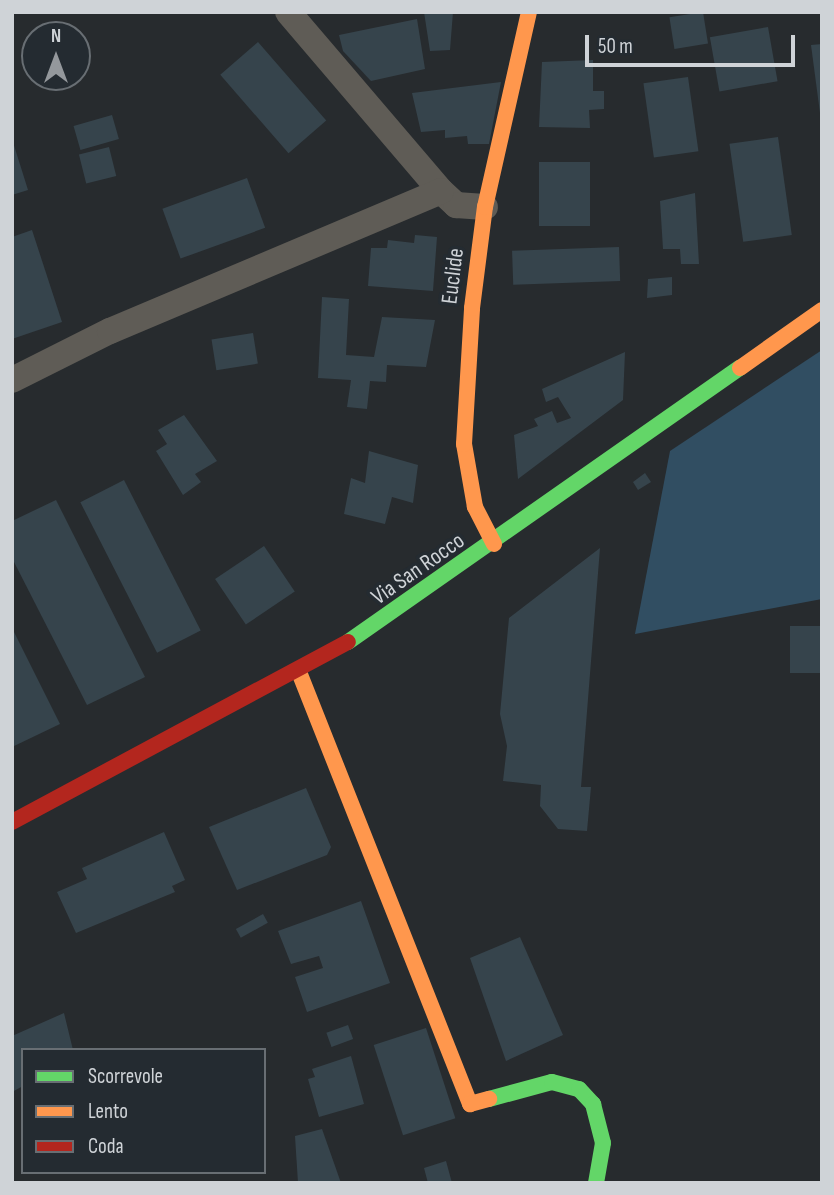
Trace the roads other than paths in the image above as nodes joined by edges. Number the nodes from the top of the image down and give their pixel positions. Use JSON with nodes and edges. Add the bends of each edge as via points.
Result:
{"nodes":[{"id":1,"x":288,"y":12,"type":"edge"},
{"id":2,"x":528,"y":12,"type":"edge"},
{"id":3,"x":441,"y":191,"type":"junction"},
{"id":4,"x":485,"y":207,"type":"junction"},
{"id":5,"x":822,"y":310,"type":"edge"},
{"id":6,"x":12,"y":380,"type":"edge"},
{"id":7,"x":495,"y":544,"type":"junction"},
{"id":8,"x":299,"y":672,"type":"junction"},
{"id":9,"x":12,"y":822,"type":"edge"},
{"id":10,"x":596,"y":1183,"type":"edge"}],
"edges":[{"from":1,"to":3,"type":"street"},
{"from":2,"to":4,"type":"street","name":"Euclide"},
{"from":3,"to":4,"type":"street","via":[[456,205]]},
{"from":3,"to":6,"type":"street","via":[[110,331]]},
{"from":4,"to":7,"type":"street","name":"Euclide","via":[[464,444],[475,507]]},
{"from":5,"to":7,"type":"street","name":"Via San Rocco"},
{"from":7,"to":8,"type":"street","name":"Via San Rocco"},
{"from":8,"to":9,"type":"street","name":"Via San Rocco"},
{"from":8,"to":10,"type":"street","via":[[470,1104],[552,1082],[579,1088],[593,1104],[603,1143]]}]}
